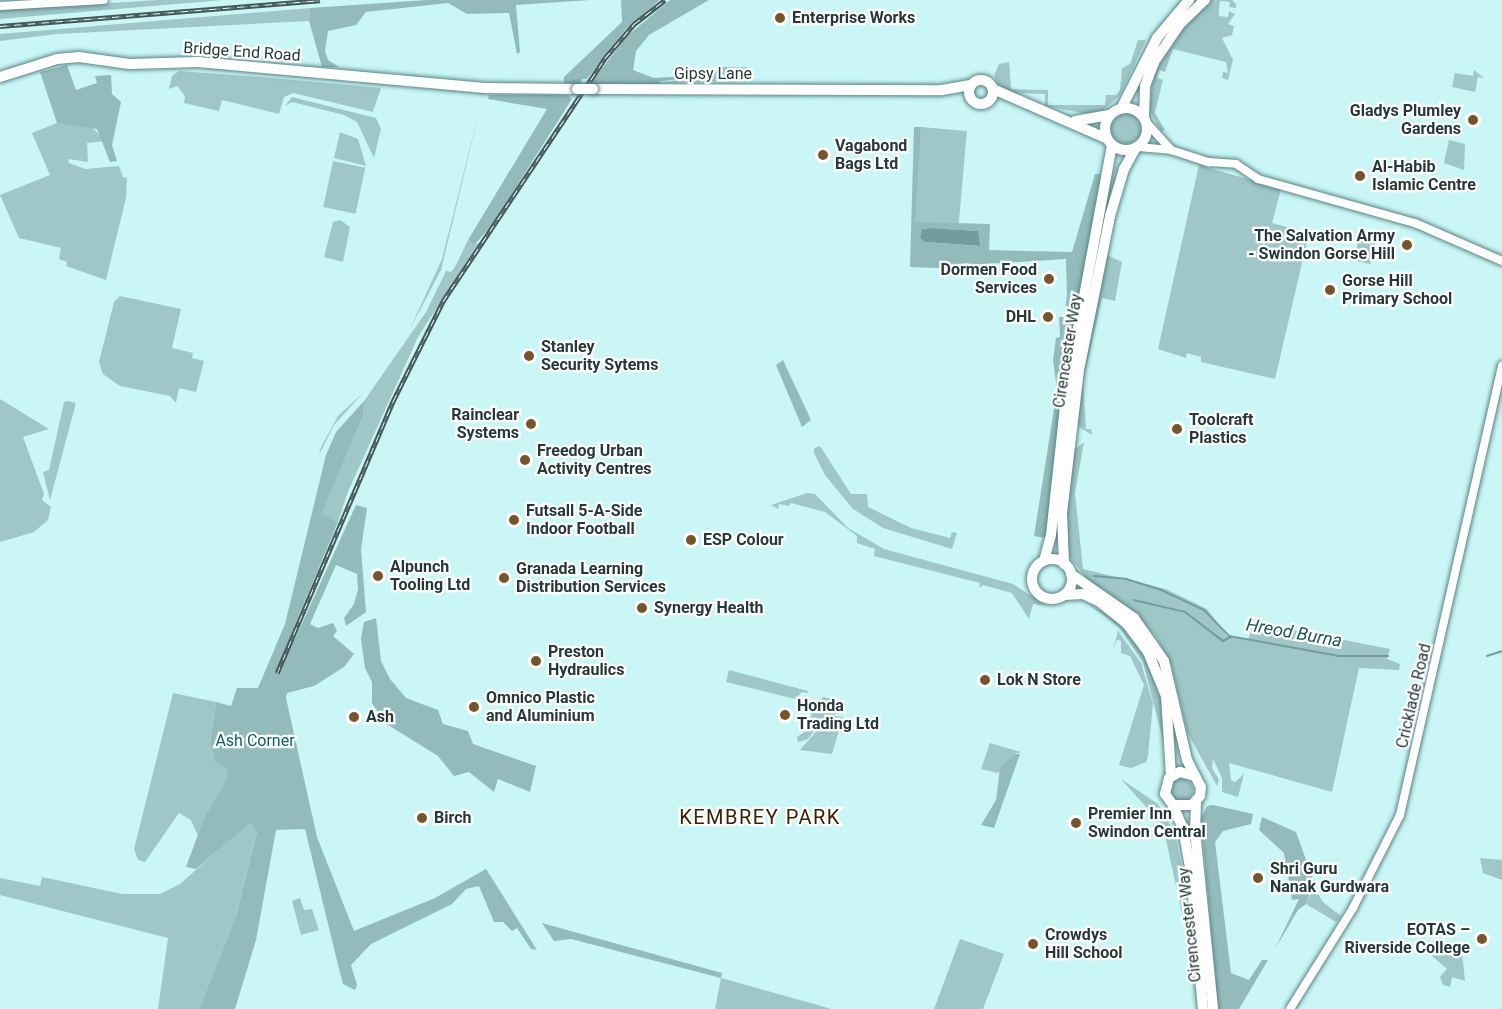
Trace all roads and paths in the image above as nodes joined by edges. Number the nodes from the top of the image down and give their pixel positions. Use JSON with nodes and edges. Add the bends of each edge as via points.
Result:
{"nodes":[{"id":1,"x":104,"y":0,"type":"edge"},
{"id":2,"x":1189,"y":0,"type":"edge"},
{"id":3,"x":1205,"y":0,"type":"edge"},
{"id":4,"x":0,"y":6,"type":"edge"},
{"id":5,"x":0,"y":77,"type":"edge"},
{"id":6,"x":971,"y":85,"type":"junction"},
{"id":7,"x":485,"y":88,"type":"joint"},
{"id":8,"x":993,"y":89,"type":"junction"},
{"id":9,"x":942,"y":90,"type":"junction"},
{"id":10,"x":972,"y":100,"type":"junction"},
{"id":11,"x":989,"y":101,"type":"junction"},
{"id":12,"x":1016,"y":101,"type":"junction"},
{"id":13,"x":1121,"y":109,"type":"junction"},
{"id":14,"x":1110,"y":115,"type":"junction"},
{"id":15,"x":1145,"y":120,"type":"junction"},
{"id":16,"x":1072,"y":121,"type":"junction"},
{"id":17,"x":1110,"y":142,"type":"junction"},
{"id":18,"x":1136,"y":148,"type":"junction"},
{"id":19,"x":1171,"y":150,"type":"junction"},
{"id":20,"x":1502,"y":261,"type":"edge"},
{"id":21,"x":1502,"y":365,"type":"edge"},
{"id":22,"x":1044,"y":561,"type":"junction"},
{"id":23,"x":1065,"y":564,"type":"junction"},
{"id":24,"x":1071,"y":574,"type":"junction"},
{"id":25,"x":1064,"y":595,"type":"junction"},
{"id":26,"x":1171,"y":776,"type":"junction"},
{"id":27,"x":1195,"y":776,"type":"junction"},
{"id":28,"x":1196,"y":802,"type":"junction"},
{"id":29,"x":1173,"y":805,"type":"junction"},
{"id":30,"x":1203,"y":1009,"type":"edge"},
{"id":31,"x":1213,"y":1009,"type":"edge"},
{"id":32,"x":1290,"y":1009,"type":"edge"}],
"edges":[{"from":1,"to":4,"type":"street"},
{"from":2,"to":13,"type":"main road","via":[[1157,38]]},
{"from":3,"to":15,"type":"main road","via":[[1180,24],[1154,63],[1145,86]]},
{"from":5,"to":7,"type":"main road","name":"Bridge End Road","via":[[57,59],[79,57],[130,64],[198,62]]},
{"from":6,"to":8,"type":"main road","via":[[983,80]]},
{"from":6,"to":9,"type":"main road","name":"Gipsy Lane"},
{"from":6,"to":10,"type":"main road"},
{"from":7,"to":9,"type":"main road","name":"Gipsy Lane","bridge":true},
{"from":8,"to":11,"type":"main road"},
{"from":8,"to":12,"type":"main road"},
{"from":9,"to":10,"type":"main road","name":"Gipsy Lane"},
{"from":10,"to":11,"type":"main road","via":[[982,104]]},
{"from":11,"to":12,"type":"main road"},
{"from":12,"to":16,"type":"main road"},
{"from":13,"to":14,"type":"main road"},
{"from":13,"to":15,"type":"main road","via":[[1132,109]]},
{"from":14,"to":16,"type":"main road"},
{"from":14,"to":17,"type":"main road","via":[[1105,127]]},
{"from":15,"to":18,"type":"main road","via":[[1147,135]]},
{"from":15,"to":19,"type":"street"},
{"from":16,"to":17,"type":"main road"},
{"from":17,"to":18,"type":"main road","via":[[1121,150]]},
{"from":17,"to":22,"type":"main road","name":"Cirencester Way","via":[[1068,378],[1051,535]]},
{"from":18,"to":19,"type":"street"},
{"from":18,"to":23,"type":"main road","name":"Cirencester Way","via":[[1124,169],[1112,209],[1086,324],[1064,489],[1060,542]]},
{"from":19,"to":20,"type":"street","via":[[1209,162],[1236,164],[1258,178],[1415,223]]},
{"from":21,"to":32,"type":"street","name":"Cricklade Road","via":[[1400,814],[1349,914]]},
{"from":22,"to":23,"type":"main road"},
{"from":22,"to":25,"type":"main road","via":[[1034,572],[1034,587],[1048,598]]},
{"from":23,"to":24,"type":"main road"},
{"from":24,"to":25,"type":"main road","via":[[1071,586]]},
{"from":24,"to":27,"type":"main road","via":[[1121,606],[1156,646],[1172,682],[1187,760]]},
{"from":25,"to":26,"type":"main road","via":[[1083,594],[1100,602],[1127,624],[1148,652],[1166,696]]},
{"from":26,"to":27,"type":"main road","via":[[1185,771]]},
{"from":26,"to":29,"type":"main road","via":[[1165,788]]},
{"from":27,"to":28,"type":"main road","via":[[1201,787]]},
{"from":28,"to":29,"type":"main road","via":[[1182,808]]},
{"from":28,"to":31,"type":"main road","name":"Cirencester Way","via":[[1195,831]]},
{"from":29,"to":30,"type":"main road","name":"Cirencester Way","via":[[1183,828],[1191,873]]}]}
